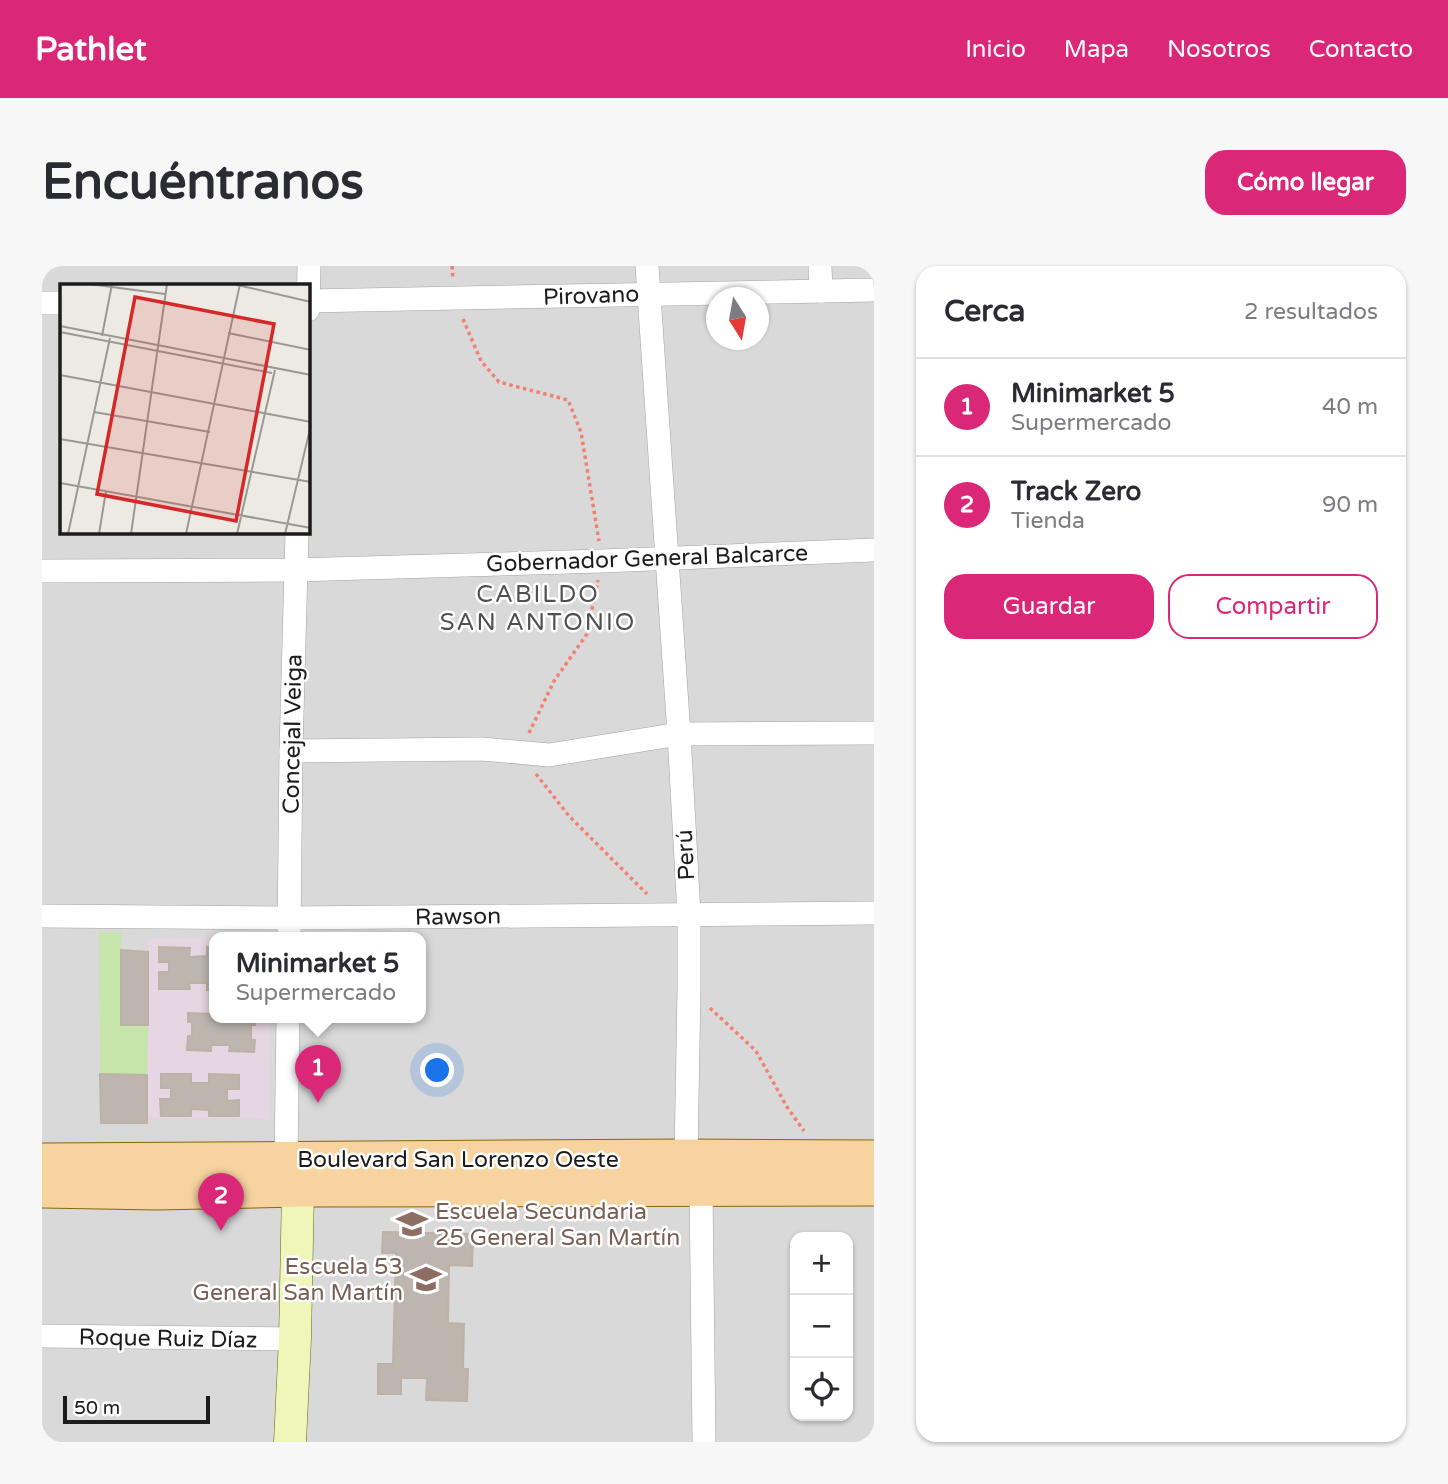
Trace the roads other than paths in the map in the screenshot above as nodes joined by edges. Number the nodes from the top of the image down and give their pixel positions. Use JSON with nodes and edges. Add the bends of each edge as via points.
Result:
{"nodes":[{"id":1,"x":309,"y":266,"type":"edge"},
{"id":2,"x":647,"y":266,"type":"edge"},
{"id":3,"x":820,"y":266,"type":"edge"},
{"id":4,"x":308,"y":284,"type":"edge"},
{"id":5,"x":874,"y":290,"type":"edge"},
{"id":6,"x":821,"y":291,"type":"junction"},
{"id":7,"x":649,"y":293,"type":"junction"},
{"id":8,"x":310,"y":301,"type":"edge"},
{"id":9,"x":42,"y":303,"type":"edge"},
{"id":10,"x":60,"y":303,"type":"edge"},
{"id":11,"x":297,"y":534,"type":"edge"},
{"id":12,"x":874,"y":550,"type":"edge"},
{"id":13,"x":667,"y":558,"type":"junction"},
{"id":14,"x":295,"y":570,"type":"junction"},
{"id":15,"x":42,"y":571,"type":"edge"},
{"id":16,"x":874,"y":733,"type":"edge"},
{"id":17,"x":679,"y":734,"type":"junction"},
{"id":18,"x":291,"y":751,"type":"junction"},
{"id":19,"x":874,"y":913,"type":"edge"},
{"id":20,"x":688,"y":914,"type":"junction"},
{"id":21,"x":42,"y":916,"type":"edge"},
{"id":22,"x":289,"y":927,"type":"edge"},
{"id":23,"x":288,"y":1023,"type":"edge"},
{"id":24,"x":686,"y":1157,"type":"junction"},
{"id":25,"x":874,"y":1158,"type":"edge"},
{"id":26,"x":42,"y":1161,"type":"edge"},
{"id":27,"x":292,"y":1174,"type":"junction"},
{"id":28,"x":701,"y":1188,"type":"junction"},
{"id":29,"x":874,"y":1188,"type":"edge"},
{"id":30,"x":42,"y":1190,"type":"edge"},
{"id":31,"x":42,"y":1336,"type":"edge"},
{"id":32,"x":295,"y":1339,"type":"junction"},
{"id":33,"x":290,"y":1442,"type":"edge"},
{"id":34,"x":704,"y":1442,"type":"edge"}],
"edges":[{"from":1,"to":4,"type":"street"},
{"from":2,"to":7,"type":"street","name":"Perú"},
{"from":3,"to":6,"type":"street"},
{"from":5,"to":6,"type":"street","name":"Pirovano"},
{"from":6,"to":7,"type":"street","name":"Pirovano"},
{"from":7,"to":8,"type":"street","name":"Pirovano"},
{"from":7,"to":13,"type":"street","name":"Perú"},
{"from":9,"to":10,"type":"street"},
{"from":11,"to":14,"type":"street","name":"Concejal Veiga"},
{"from":12,"to":13,"type":"street","name":"Gobernador General Balcarce"},
{"from":13,"to":14,"type":"street","name":"Gobernador General Balcarce"},
{"from":13,"to":17,"type":"street","name":"Perú"},
{"from":14,"to":15,"type":"street","name":"Gobernador General Balcarce"},
{"from":14,"to":18,"type":"street","name":"Concejal Veiga"},
{"from":16,"to":17,"type":"street"},
{"from":17,"to":18,"type":"street","via":[[549,755],[482,749]]},
{"from":17,"to":20,"type":"street","name":"Perú"},
{"from":18,"to":22,"type":"street","name":"Concejal Veiga"},
{"from":19,"to":20,"type":"street","name":"Rawson"},
{"from":20,"to":22,"type":"street","name":"Rawson"},
{"from":20,"to":24,"type":"street","name":"Perú"},
{"from":21,"to":22,"type":"street","name":"Rawson"},
{"from":23,"to":27,"type":"street"},
{"from":24,"to":25,"type":"main road","name":"Boulevard San Lorenzo Oeste"},
{"from":24,"to":27,"type":"main road","name":"Boulevard San Lorenzo Oeste"},
{"from":24,"to":28,"type":"street","name":"Perú"},
{"from":26,"to":27,"type":"main road","name":"Boulevard San Lorenzo Oeste"},
{"from":27,"to":28,"type":"main road","name":"Boulevard San Lorenzo Oeste"},
{"from":27,"to":30,"type":"main road","name":"Boulevard San Lorenzo Oeste","via":[[157,1192]]},
{"from":27,"to":32,"type":"street"},
{"from":28,"to":29,"type":"main road","name":"Boulevard San Lorenzo Oeste"},
{"from":28,"to":34,"type":"street","name":"Perú"},
{"from":31,"to":32,"type":"street","name":"Roque Ruiz Díaz"},
{"from":32,"to":33,"type":"street"}]}
